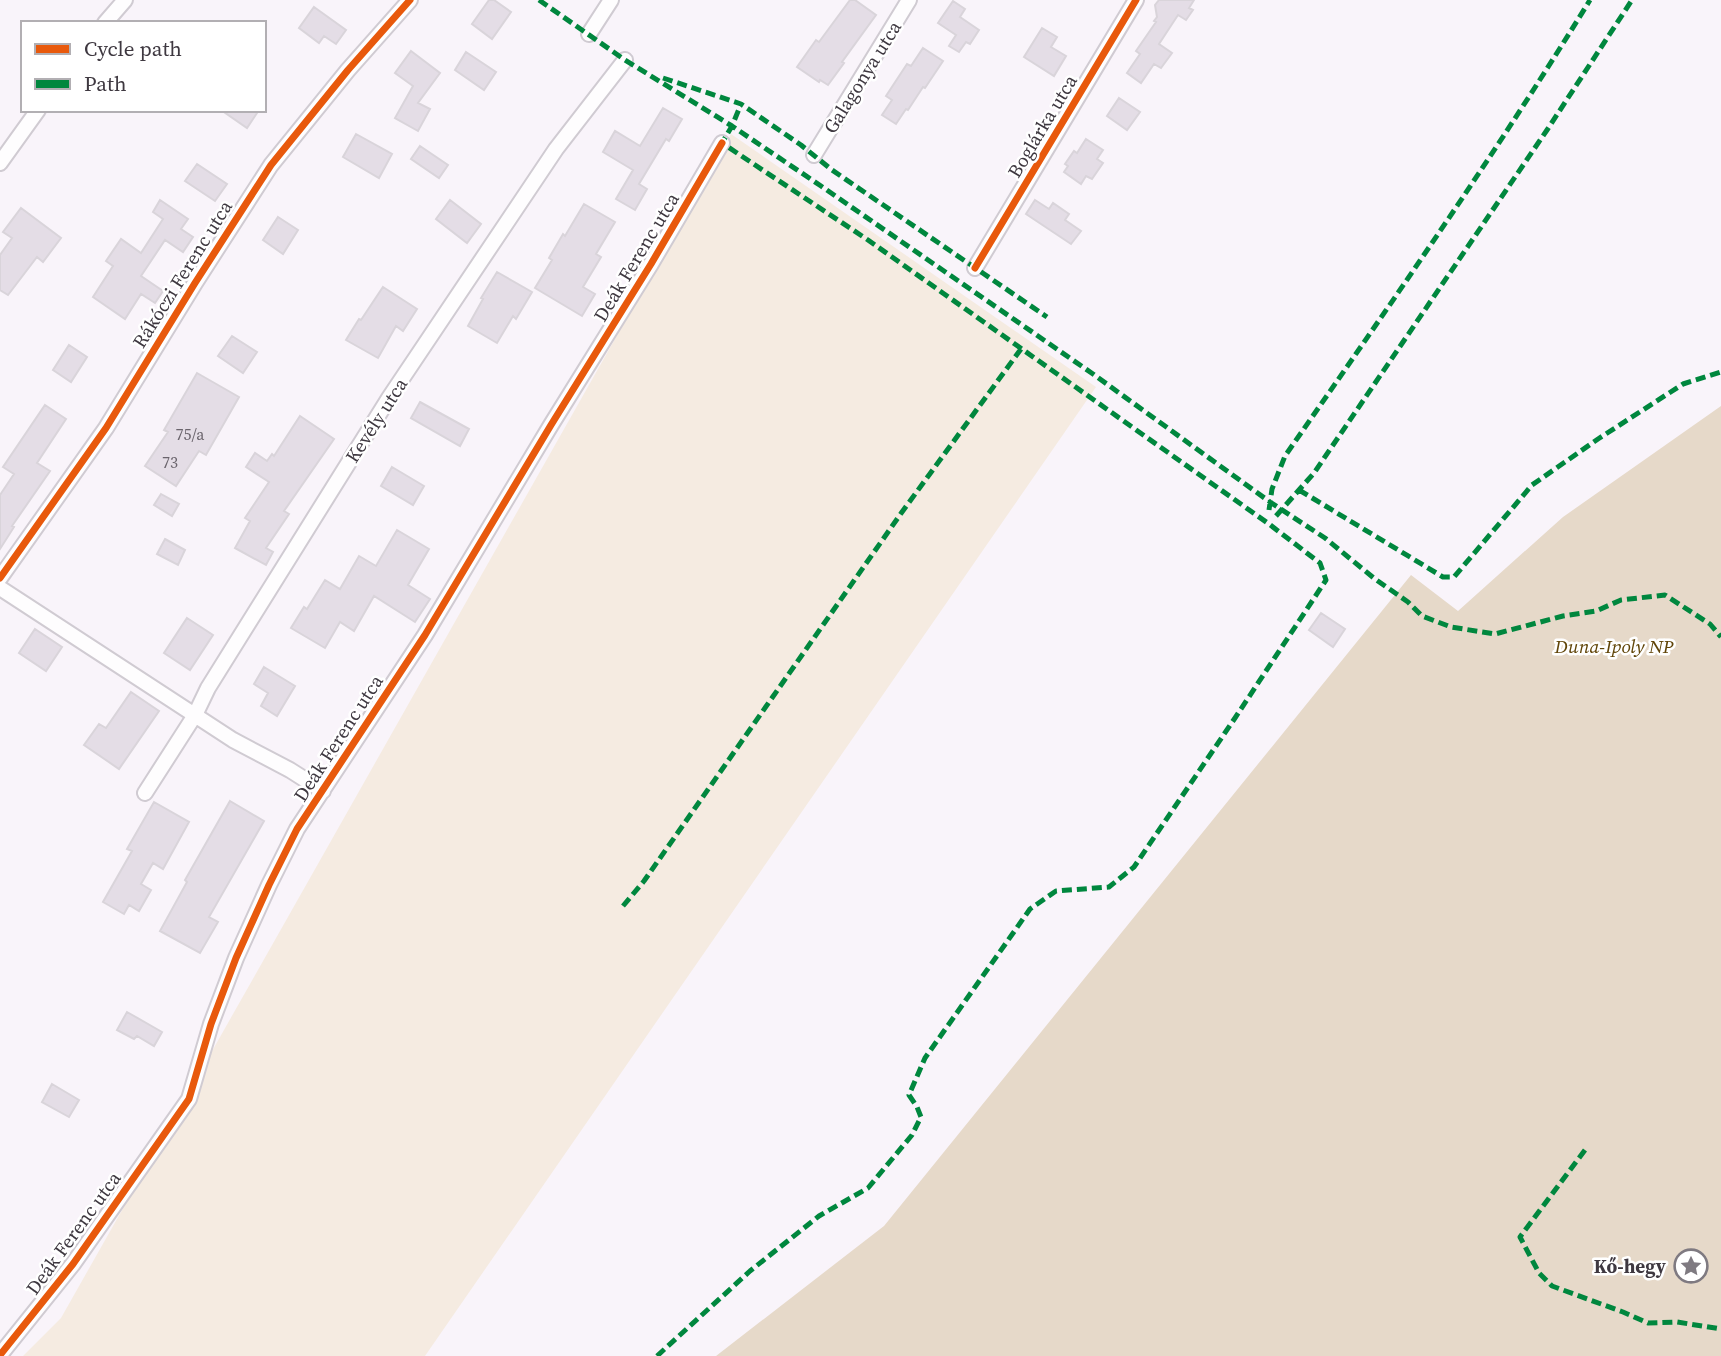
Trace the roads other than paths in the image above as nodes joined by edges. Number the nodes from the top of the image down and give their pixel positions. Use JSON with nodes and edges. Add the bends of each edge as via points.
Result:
{"nodes":[{"id":1,"x":125,"y":0,"type":"edge"},
{"id":2,"x":410,"y":0,"type":"edge"},
{"id":3,"x":611,"y":0,"type":"edge"},
{"id":4,"x":909,"y":0,"type":"edge"},
{"id":5,"x":1136,"y":0,"type":"edge"},
{"id":6,"x":107,"y":21,"type":"edge"},
{"id":7,"x":589,"y":34,"type":"dead end"},
{"id":8,"x":625,"y":60,"type":"dead end"},
{"id":9,"x":37,"y":112,"type":"edge"},
{"id":10,"x":722,"y":143,"type":"dead end"},
{"id":11,"x":814,"y":155,"type":"dead end"},
{"id":12,"x":0,"y":163,"type":"edge"},
{"id":13,"x":975,"y":268,"type":"dead end"},
{"id":14,"x":0,"y":578,"type":"edge"},
{"id":15,"x":0,"y":588,"type":"edge"},
{"id":16,"x":195,"y":715,"type":"junction"},
{"id":17,"x":323,"y":791,"type":"junction"},
{"id":18,"x":145,"y":793,"type":"dead end"},
{"id":19,"x":0,"y":1355,"type":"edge"}],
"edges":[{"from":1,"to":6,"type":"street"},
{"from":2,"to":14,"type":"street","name":"Rákóczi Ferenc utca","via":[[271,165],[106,428]]},
{"from":3,"to":7,"type":"street"},
{"from":4,"to":11,"type":"street","name":"Galagonya utca"},
{"from":5,"to":13,"type":"street","name":"Boglárka utca"},
{"from":8,"to":16,"type":"street","name":"Kevély utca","via":[[555,149],[389,398]]},
{"from":9,"to":12,"type":"street"},
{"from":10,"to":17,"type":"street","name":"Deák Ferenc utca","via":[[425,635]]},
{"from":15,"to":16,"type":"street"},
{"from":16,"to":17,"type":"street"},
{"from":16,"to":18,"type":"street","name":"Kevély utca"},
{"from":17,"to":19,"type":"street","name":"Deák Ferenc utca","via":[[297,830],[236,958],[189,1099],[73,1264]]}]}
